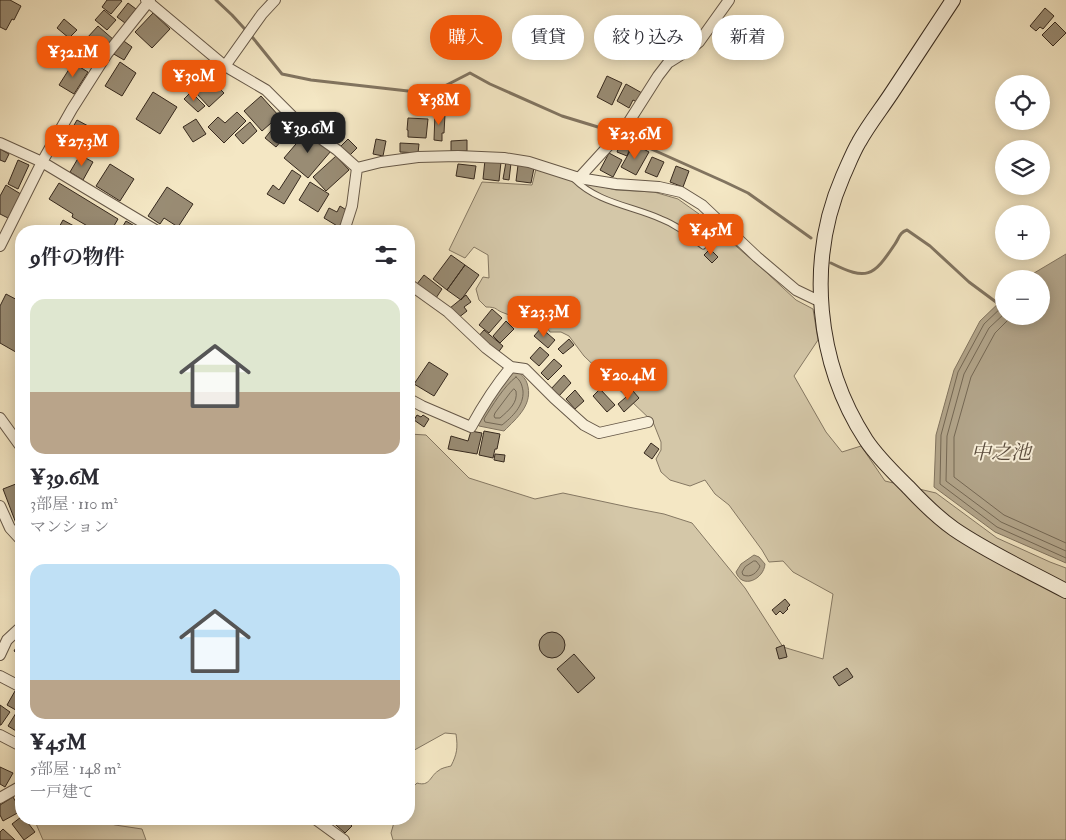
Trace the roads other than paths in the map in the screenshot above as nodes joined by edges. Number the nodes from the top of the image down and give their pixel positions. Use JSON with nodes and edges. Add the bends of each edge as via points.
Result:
{"nodes":[{"id":1,"x":275,"y":0,"type":"edge"},
{"id":2,"x":729,"y":0,"type":"edge"},
{"id":3,"x":954,"y":0,"type":"edge"},
{"id":4,"x":148,"y":1,"type":"edge"},
{"id":5,"x":225,"y":66,"type":"junction"},
{"id":6,"x":0,"y":143,"type":"edge"},
{"id":7,"x":42,"y":162,"type":"junction"},
{"id":8,"x":357,"y":168,"type":"junction"},
{"id":9,"x":574,"y":177,"type":"junction"},
{"id":10,"x":147,"y":225,"type":"edge"},
{"id":11,"x":346,"y":225,"type":"edge"},
{"id":12,"x":0,"y":246,"type":"edge"},
{"id":13,"x":703,"y":246,"type":"dead end"},
{"id":14,"x":415,"y":288,"type":"edge"},
{"id":15,"x":821,"y":302,"type":"junction"},
{"id":16,"x":511,"y":367,"type":"junction"},
{"id":17,"x":415,"y":402,"type":"edge"},
{"id":18,"x":0,"y":418,"type":"edge"},
{"id":19,"x":648,"y":422,"type":"dead end"},
{"id":20,"x":15,"y":438,"type":"edge"},
{"id":21,"x":0,"y":506,"type":"edge"},
{"id":22,"x":15,"y":533,"type":"edge"},
{"id":23,"x":1066,"y":592,"type":"edge"},
{"id":24,"x":15,"y":633,"type":"edge"},
{"id":25,"x":0,"y":655,"type":"edge"},
{"id":26,"x":0,"y":676,"type":"edge"},
{"id":27,"x":15,"y":685,"type":"edge"},
{"id":28,"x":0,"y":735,"type":"edge"},
{"id":29,"x":15,"y":743,"type":"edge"},
{"id":30,"x":15,"y":789,"type":"edge"},
{"id":31,"x":0,"y":798,"type":"edge"},
{"id":32,"x":324,"y":825,"type":"edge"},
{"id":33,"x":344,"y":840,"type":"edge"}],
"edges":[{"from":1,"to":5,"type":"street"},
{"from":2,"to":9,"type":"street","via":[[700,42],[668,63],[619,134]]},
{"from":3,"to":15,"type":"street","via":[[859,142],[842,177],[824,237]]},
{"from":4,"to":5,"type":"street"},
{"from":4,"to":7,"type":"street","via":[[107,54]]},
{"from":5,"to":8,"type":"street","via":[[266,90],[299,123]]},
{"from":6,"to":7,"type":"street"},
{"from":7,"to":10,"type":"street"},
{"from":7,"to":12,"type":"street"},
{"from":8,"to":9,"type":"street","via":[[418,157],[458,156],[529,162]]},
{"from":8,"to":11,"type":"street"},
{"from":9,"to":13,"type":"lane","via":[[581,187],[616,204],[661,218]]},
{"from":9,"to":15,"type":"street","via":[[681,192],[702,205],[796,290]]},
{"from":14,"to":16,"type":"street","via":[[448,312]]},
{"from":15,"to":23,"type":"street","via":[[825,336],[842,393],[853,419],[883,462],[931,511],[953,528]]},
{"from":16,"to":17,"type":"street","via":[[483,404],[471,427]]},
{"from":16,"to":19,"type":"street","via":[[525,369],[584,425],[599,433]]},
{"from":18,"to":20,"type":"street"},
{"from":21,"to":22,"type":"street"},
{"from":24,"to":25,"type":"street","via":[[7,640]]},
{"from":26,"to":27,"type":"street"},
{"from":28,"to":29,"type":"street"},
{"from":30,"to":31,"type":"street"},
{"from":32,"to":33,"type":"street"}]}
